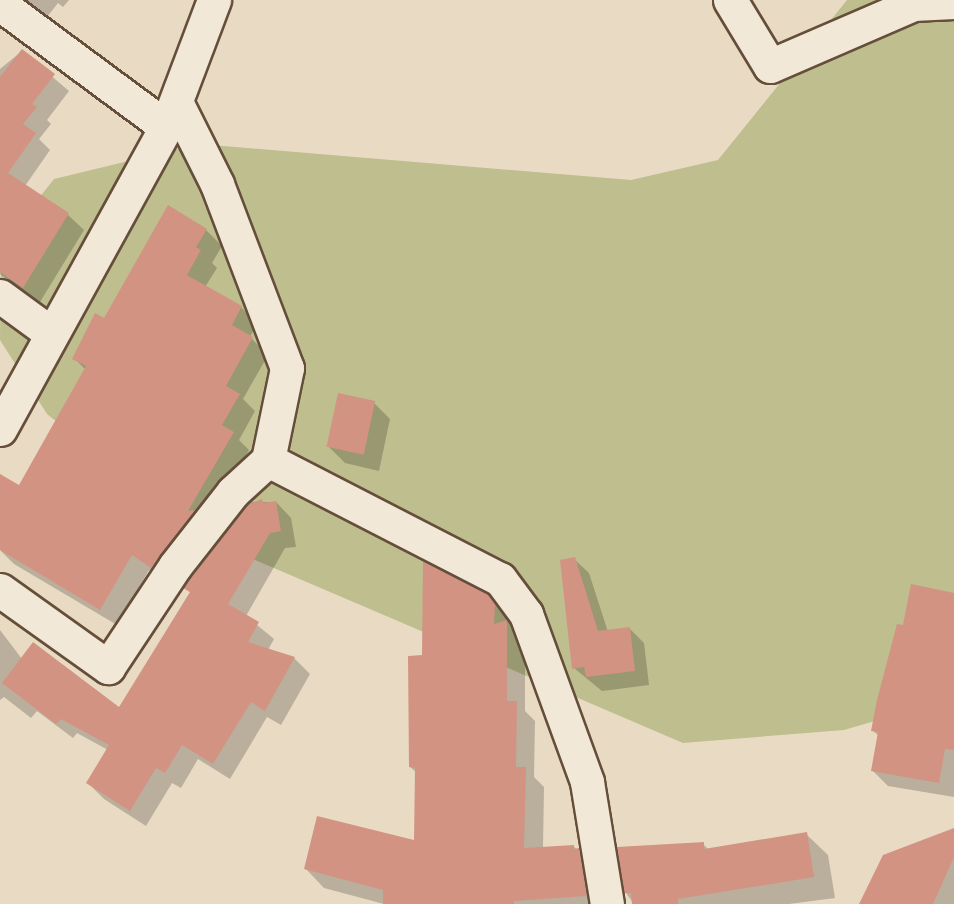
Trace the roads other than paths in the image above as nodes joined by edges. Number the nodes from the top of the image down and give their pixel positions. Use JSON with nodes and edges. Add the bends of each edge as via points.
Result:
{"nodes":[{"id":1,"x":214,"y":0,"type":"edge"},
{"id":2,"x":730,"y":0,"type":"edge"},
{"id":3,"x":954,"y":2,"type":"edge"},
{"id":4,"x":0,"y":4,"type":"edge"},
{"id":5,"x":172,"y":115,"type":"junction"},
{"id":6,"x":0,"y":296,"type":"edge"},
{"id":7,"x":52,"y":334,"type":"junction"},
{"id":8,"x":0,"y":429,"type":"edge"},
{"id":9,"x":268,"y":460,"type":"junction"},
{"id":10,"x":0,"y":590,"type":"edge"},
{"id":11,"x":607,"y":904,"type":"edge"}],
"edges":[{"from":1,"to":5,"type":"street"},
{"from":2,"to":3,"type":"street","via":[[770,66],[913,4]]},
{"from":4,"to":5,"type":"street"},
{"from":5,"to":7,"type":"street"},
{"from":5,"to":9,"type":"street","via":[[217,184],[287,369]]},
{"from":6,"to":7,"type":"street"},
{"from":7,"to":8,"type":"street"},
{"from":9,"to":10,"type":"street","via":[[233,492],[175,566],[108,667]]},
{"from":9,"to":11,"type":"street","via":[[500,579],[526,614],[586,782]]}]}
